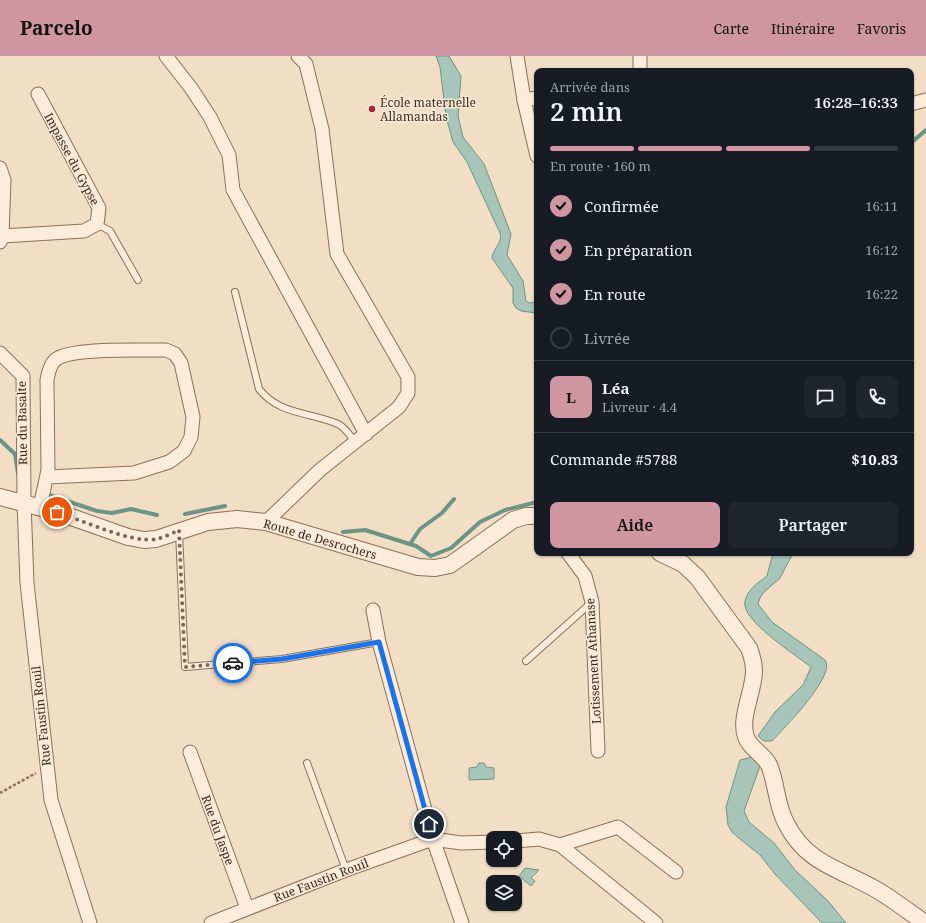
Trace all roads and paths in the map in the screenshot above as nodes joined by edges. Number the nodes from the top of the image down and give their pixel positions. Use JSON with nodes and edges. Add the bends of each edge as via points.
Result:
{"nodes":[{"id":1,"x":166,"y":56,"type":"edge"},
{"id":2,"x":298,"y":56,"type":"edge"},
{"id":3,"x":517,"y":56,"type":"edge"},
{"id":4,"x":640,"y":56,"type":"edge"},
{"id":5,"x":640,"y":68,"type":"edge"},
{"id":6,"x":38,"y":94,"type":"dead end"},
{"id":7,"x":530,"y":99,"type":"edge"},
{"id":8,"x":926,"y":100,"type":"edge"},
{"id":9,"x":914,"y":103,"type":"edge"},
{"id":10,"x":534,"y":132,"type":"edge"},
{"id":11,"x":0,"y":168,"type":"edge"},
{"id":12,"x":97,"y":224,"type":"junction"},
{"id":13,"x":1,"y":239,"type":"edge"},
{"id":14,"x":138,"y":280,"type":"dead end"},
{"id":15,"x":235,"y":292,"type":"dead end"},
{"id":16,"x":0,"y":353,"type":"edge"},
{"id":17,"x":366,"y":434,"type":"junction"},
{"id":18,"x":355,"y":443,"type":"junction"},
{"id":19,"x":47,"y":477,"type":"junction"},
{"id":20,"x":0,"y":497,"type":"edge"},
{"id":21,"x":24,"y":502,"type":"junction"},
{"id":22,"x":40,"y":507,"type":"junction"},
{"id":23,"x":534,"y":516,"type":"edge"},
{"id":24,"x":266,"y":522,"type":"junction"},
{"id":25,"x":179,"y":530,"type":"junction"},
{"id":26,"x":570,"y":556,"type":"edge"},
{"id":27,"x":666,"y":556,"type":"edge"},
{"id":28,"x":592,"y":602,"type":"junction"},
{"id":29,"x":373,"y":610,"type":"dead end"},
{"id":30,"x":379,"y":642,"type":"junction"},
{"id":31,"x":526,"y":660,"type":"dead end"},
{"id":32,"x":598,"y":751,"type":"dead end"},
{"id":33,"x":190,"y":752,"type":"dead end"},
{"id":34,"x":307,"y":763,"type":"dead end"},
{"id":35,"x":47,"y":767,"type":"junction"},
{"id":36,"x":0,"y":793,"type":"edge"},
{"id":37,"x":433,"y":839,"type":"junction"},
{"id":38,"x":522,"y":840,"type":"edge"},
{"id":39,"x":486,"y":842,"type":"edge"},
{"id":40,"x":560,"y":845,"type":"junction"},
{"id":41,"x":346,"y":870,"type":"junction"},
{"id":42,"x":676,"y":872,"type":"dead end"},
{"id":43,"x":247,"y":908,"type":"junction"},
{"id":44,"x":90,"y":923,"type":"edge"},
{"id":45,"x":211,"y":923,"type":"edge"},
{"id":46,"x":462,"y":923,"type":"edge"},
{"id":47,"x":656,"y":923,"type":"edge"},
{"id":48,"x":925,"y":923,"type":"edge"}],
"edges":[{"from":1,"to":17,"type":"street","via":[[210,117],[229,155],[233,190]]},
{"from":2,"to":17,"type":"street","via":[[306,64],[322,130],[337,254],[408,377],[408,393],[400,407]]},
{"from":3,"to":7,"type":"street"},
{"from":4,"to":5,"type":"street"},
{"from":6,"to":12,"type":"street","name":"Impasse du Gypse","via":[[99,208]]},
{"from":7,"to":10,"type":"street"},
{"from":8,"to":9,"type":"street"},
{"from":11,"to":13,"type":"street","via":[[4,180]]},
{"from":12,"to":13,"type":"street","name":"Impasse du Gypse","via":[[84,231]]},
{"from":12,"to":14,"type":"lane","via":[[110,231]]},
{"from":15,"to":18,"type":"lane","via":[[259,389],[265,397],[274,404],[294,412],[340,424]]},
{"from":16,"to":21,"type":"street","name":"Rue du Basalte","via":[[23,376]]},
{"from":17,"to":18,"type":"street"},
{"from":18,"to":24,"type":"street","via":[[320,470]]},
{"from":19,"to":19,"type":"street","via":[[47,380],[55,360],[70,353],[166,350],[175,354],[181,363],[193,417],[191,437],[184,451],[169,462],[134,473]]},
{"from":19,"to":22,"type":"street"},
{"from":20,"to":21,"type":"street","name":"Route de Desrochers"},
{"from":21,"to":22,"type":"street","name":"Route de Desrochers"},
{"from":21,"to":35,"type":"street","name":"Rue Faustin Rouil","via":[[27,583]]},
{"from":22,"to":25,"type":"street","name":"Route de Desrochers","via":[[144,540],[156,539]]},
{"from":23,"to":24,"type":"street","name":"Route de Desrochers","via":[[513,520],[450,565],[435,568],[406,564]]},
{"from":24,"to":25,"type":"street","name":"Route de Desrochers","via":[[237,519],[208,522]]},
{"from":25,"to":30,"type":"lane","via":[[185,667],[282,659]]},
{"from":26,"to":28,"type":"street","name":"Lotissement Athanase","via":[[585,576]]},
{"from":27,"to":48,"type":"street","via":[[683,564],[697,577],[749,648],[754,661],[754,673],[745,736],[768,763],[780,810],[786,825],[802,848],[817,860],[877,890]]},
{"from":28,"to":31,"type":"lane"},
{"from":28,"to":32,"type":"street","name":"Lotissement Athanase"},
{"from":29,"to":30,"type":"street"},
{"from":30,"to":37,"type":"street"},
{"from":33,"to":43,"type":"street","name":"Rue du Jaspe"},
{"from":34,"to":41,"type":"lane"},
{"from":35,"to":36,"type":"path"},
{"from":35,"to":44,"type":"street","name":"Rue Faustin Rouil","via":[[50,800]]},
{"from":37,"to":39,"type":"street","via":[[461,843]]},
{"from":37,"to":41,"type":"street","name":"Rue Faustin Rouil"},
{"from":37,"to":46,"type":"street"},
{"from":38,"to":40,"type":"street","via":[[539,839]]},
{"from":40,"to":42,"type":"street","via":[[618,827]]},
{"from":40,"to":47,"type":"street"},
{"from":41,"to":43,"type":"street","name":"Rue Faustin Rouil"},
{"from":43,"to":45,"type":"street","name":"Rue Faustin Rouil"}]}
